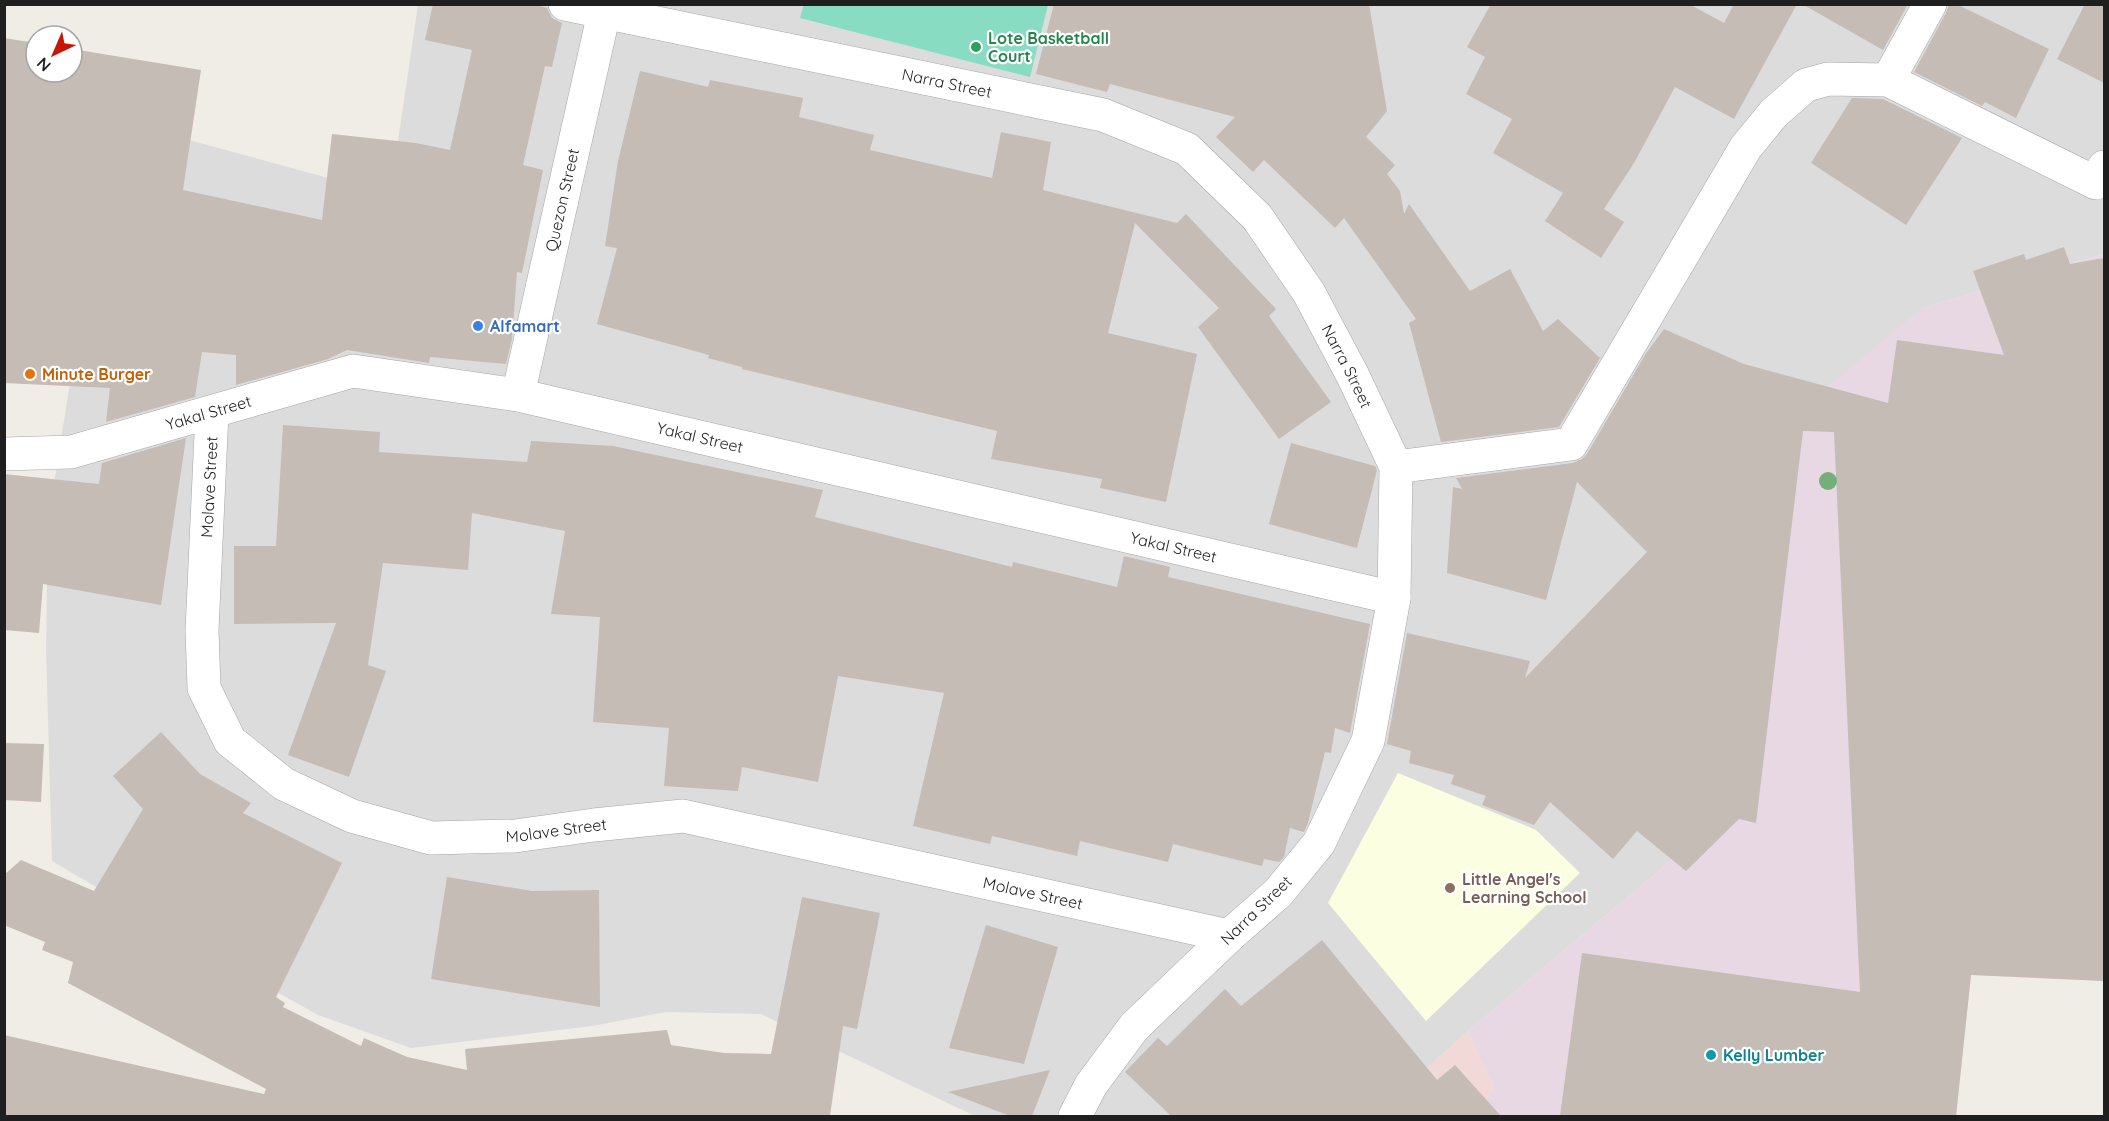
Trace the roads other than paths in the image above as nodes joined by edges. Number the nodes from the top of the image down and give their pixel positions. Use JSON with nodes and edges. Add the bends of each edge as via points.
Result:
{"nodes":[{"id":1,"x":565,"y":4,"type":"edge"},
{"id":2,"x":1930,"y":4,"type":"edge"},
{"id":3,"x":605,"y":8,"type":"edge"},
{"id":4,"x":1888,"y":80,"type":"junction"},
{"id":5,"x":2104,"y":167,"type":"edge"},
{"id":6,"x":518,"y":395,"type":"junction"},
{"id":7,"x":212,"y":412,"type":"junction"},
{"id":8,"x":4,"y":454,"type":"edge"},
{"id":9,"x":1396,"y":467,"type":"junction"},
{"id":10,"x":1394,"y":598,"type":"junction"},
{"id":11,"x":1229,"y":936,"type":"junction"},
{"id":12,"x":1075,"y":1116,"type":"edge"}],
"edges":[{"from":1,"to":3,"type":"street","name":"Narra Street"},
{"from":2,"to":4,"type":"street"},
{"from":3,"to":6,"type":"street","name":"Quezon Street"},
{"from":3,"to":9,"type":"street","name":"Narra Street","via":[[1103,115],[1187,149],[1257,217],[1309,293]]},
{"from":4,"to":5,"type":"street","via":[[2096,183]]},
{"from":4,"to":9,"type":"street","via":[[1828,79],[1806,85],[1774,113],[1746,147],[1571,444]]},
{"from":6,"to":7,"type":"street","name":"Yakal Street","via":[[353,371]]},
{"from":6,"to":10,"type":"street","name":"Yakal Street"},
{"from":7,"to":8,"type":"street","name":"Yakal Street","via":[[71,452]]},
{"from":7,"to":11,"type":"street","name":"Molave Street","via":[[202,630],[204,688],[230,741],[285,784],[352,816],[431,838],[515,836],[683,816]]},
{"from":9,"to":10,"type":"street","name":"Narra Street"},
{"from":10,"to":11,"type":"street","name":"Narra Street","via":[[1368,741],[1319,843],[1278,893]]},
{"from":11,"to":12,"type":"street","name":"Narra Street","via":[[1134,1027],[1090,1085]]}]}
